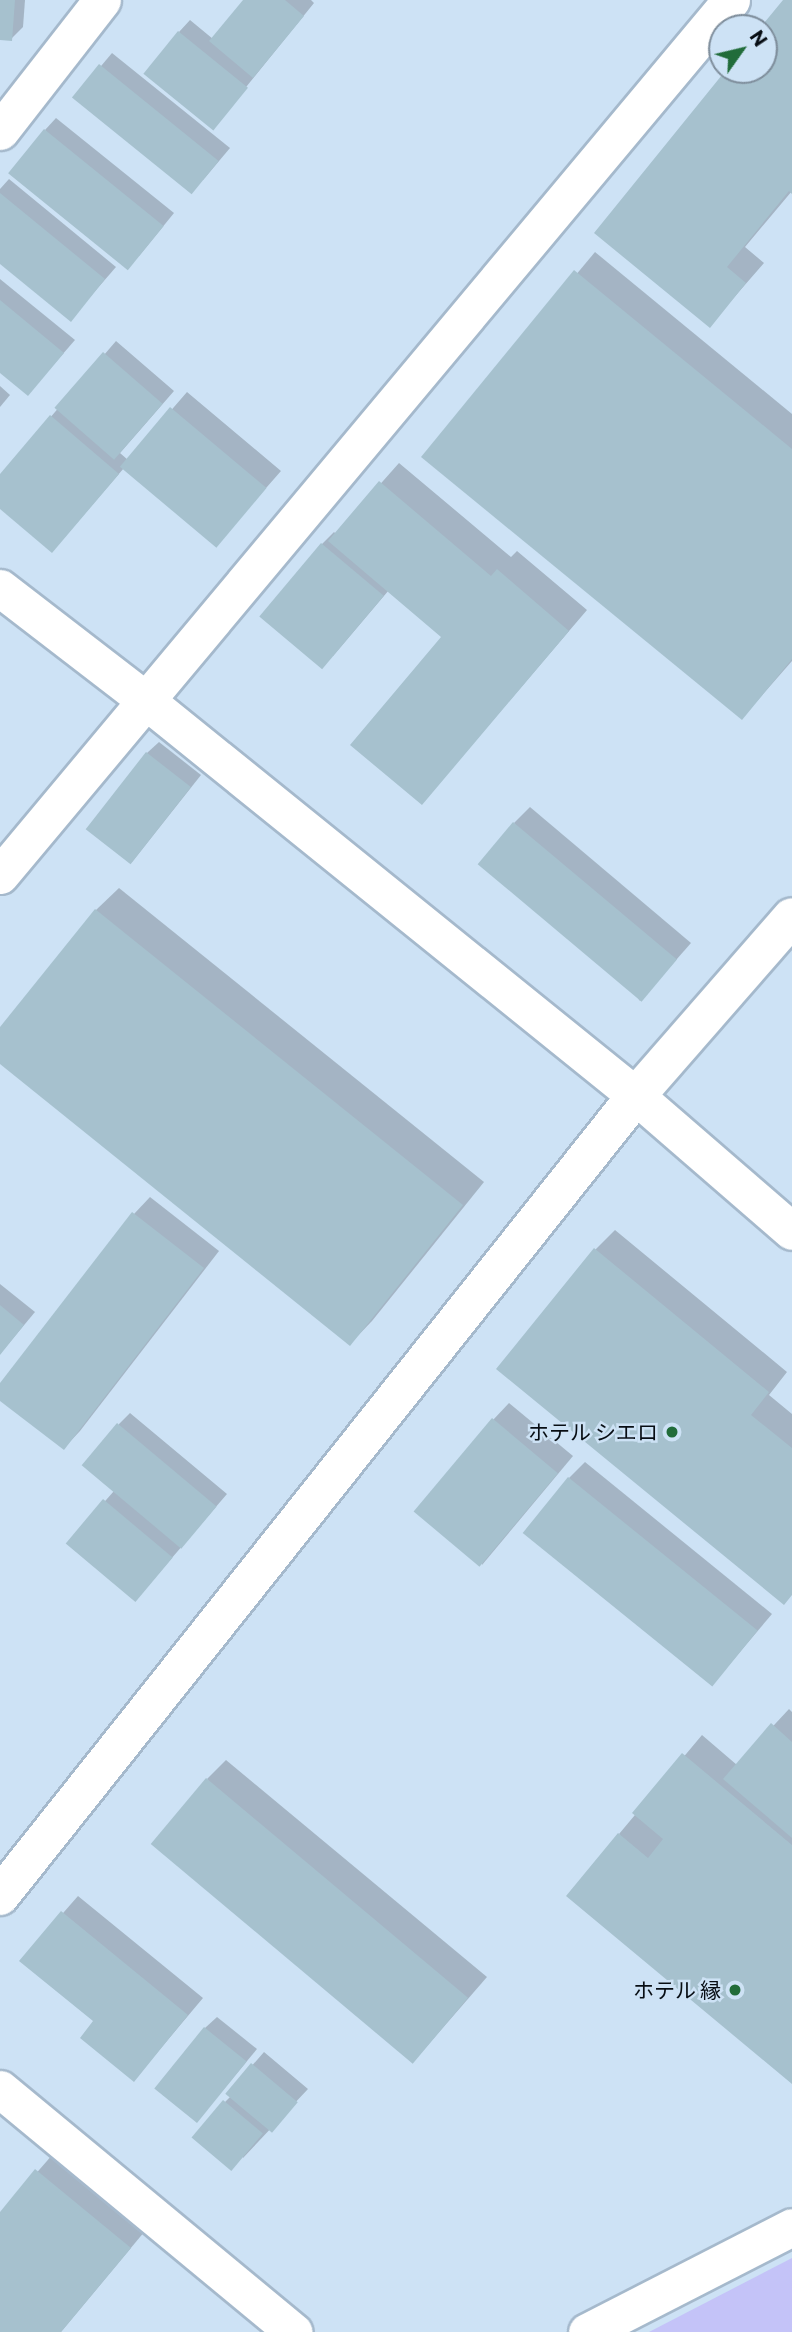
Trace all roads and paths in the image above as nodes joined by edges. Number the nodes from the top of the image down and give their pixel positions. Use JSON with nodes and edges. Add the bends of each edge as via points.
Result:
{"nodes":[{"id":1,"x":102,"y":0,"type":"edge"},
{"id":2,"x":731,"y":0,"type":"edge"},
{"id":3,"x":0,"y":131,"type":"edge"},
{"id":4,"x":0,"y":588,"type":"edge"},
{"id":5,"x":144,"y":699,"type":"junction"},
{"id":6,"x":0,"y":875,"type":"edge"},
{"id":7,"x":792,"y":917,"type":"edge"},
{"id":8,"x":636,"y":1096,"type":"junction"},
{"id":9,"x":792,"y":1231,"type":"edge"},
{"id":10,"x":0,"y":1896,"type":"edge"},
{"id":11,"x":0,"y":2089,"type":"edge"},
{"id":12,"x":792,"y":2227,"type":"edge"},
{"id":13,"x":294,"y":2332,"type":"edge"},
{"id":14,"x":587,"y":2332,"type":"edge"}],
"edges":[{"from":1,"to":3,"type":"street"},
{"from":2,"to":5,"type":"street"},
{"from":4,"to":5,"type":"street"},
{"from":5,"to":6,"type":"street"},
{"from":5,"to":8,"type":"street"},
{"from":7,"to":8,"type":"street"},
{"from":8,"to":9,"type":"street"},
{"from":8,"to":10,"type":"street"},
{"from":11,"to":13,"type":"street"},
{"from":12,"to":14,"type":"street"}]}
